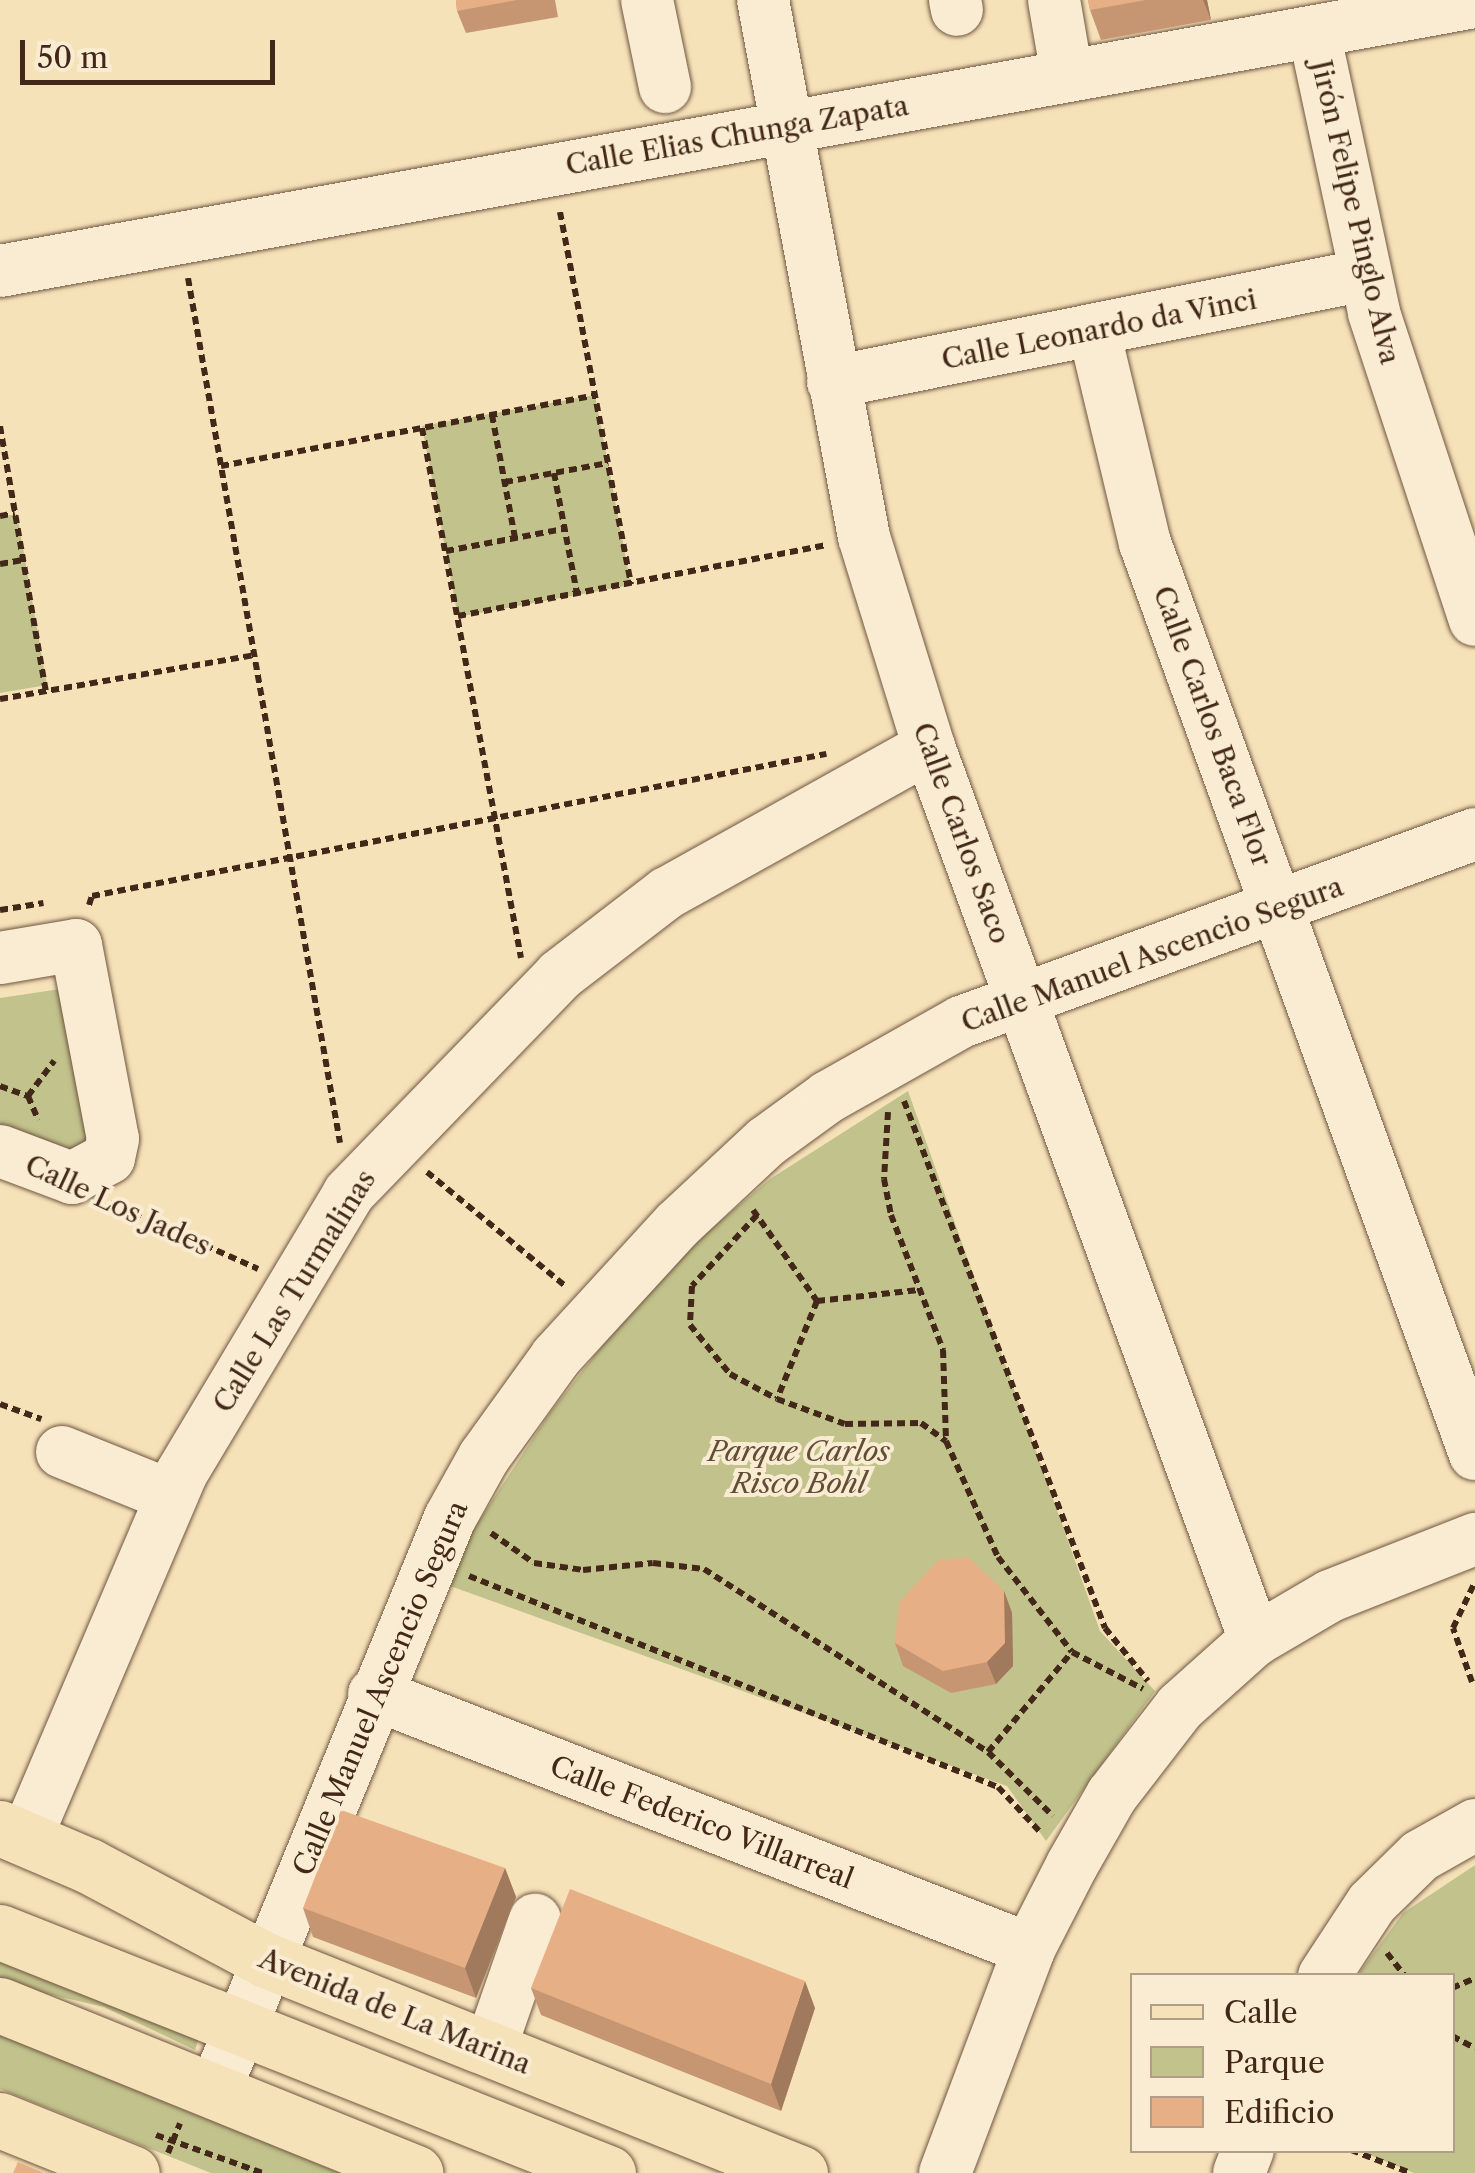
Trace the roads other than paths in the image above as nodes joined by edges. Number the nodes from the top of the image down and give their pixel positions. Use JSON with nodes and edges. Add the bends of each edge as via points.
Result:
{"nodes":[{"id":1,"x":647,"y":0,"type":"edge"},
{"id":2,"x":762,"y":0,"type":"edge"},
{"id":3,"x":1054,"y":0,"type":"edge"},
{"id":4,"x":1475,"y":2,"type":"edge"},
{"id":5,"x":1314,"y":32,"type":"junction"},
{"id":6,"x":1066,"y":75,"type":"junction"},
{"id":7,"x":665,"y":86,"type":"dead end"},
{"id":8,"x":783,"y":127,"type":"junction"},
{"id":9,"x":0,"y":271,"type":"edge"},
{"id":10,"x":1365,"y":275,"type":"junction"},
{"id":11,"x":1094,"y":331,"type":"junction"},
{"id":12,"x":833,"y":382,"type":"junction"},
{"id":13,"x":1475,"y":620,"type":"edge"},
{"id":14,"x":930,"y":747,"type":"junction"},
{"id":15,"x":1475,"y":834,"type":"edge"},
{"id":16,"x":1280,"y":907,"type":"junction"},
{"id":17,"x":0,"y":958,"type":"edge"},
{"id":18,"x":1020,"y":998,"type":"junction"},
{"id":19,"x":0,"y":1151,"type":"edge"},
{"id":20,"x":62,"y":1452,"type":"dead end"},
{"id":21,"x":1475,"y":1454,"type":"edge"},
{"id":22,"x":171,"y":1496,"type":"junction"},
{"id":23,"x":1475,"y":1539,"type":"edge"},
{"id":24,"x":1256,"y":1640,"type":"junction"},
{"id":25,"x":374,"y":1694,"type":"junction"},
{"id":26,"x":1475,"y":1825,"type":"edge"},
{"id":27,"x":13,"y":1833,"type":"edge"},
{"id":28,"x":535,"y":1920,"type":"dead end"},
{"id":29,"x":0,"y":1932,"type":"edge"},
{"id":30,"x":1029,"y":1949,"type":"junction"},
{"id":31,"x":266,"y":1960,"type":"junction"},
{"id":32,"x":1326,"y":1973,"type":"edge"},
{"id":33,"x":0,"y":2005,"type":"edge"},
{"id":34,"x":240,"y":2025,"type":"junction"},
{"id":35,"x":490,"y":2049,"type":"junction"},
{"id":36,"x":215,"y":2090,"type":"junction"},
{"id":37,"x":0,"y":2120,"type":"edge"},
{"id":38,"x":132,"y":2173,"type":"edge"},
{"id":39,"x":415,"y":2173,"type":"edge"},
{"id":40,"x":608,"y":2173,"type":"edge"},
{"id":41,"x":800,"y":2173,"type":"edge"},
{"id":42,"x":945,"y":2173,"type":"edge"}],
"edges":[{"from":1,"to":7,"type":"street"},
{"from":2,"to":8,"type":"street","name":"Calle Carlos Saco"},
{"from":3,"to":6,"type":"street"},
{"from":4,"to":5,"type":"street","name":"Calle Elias Chunga Zapata"},
{"from":5,"to":6,"type":"street","name":"Calle Elias Chunga Zapata"},
{"from":5,"to":10,"type":"street","name":"Jirón Felipe Pinglo Alva"},
{"from":6,"to":8,"type":"street","name":"Calle Elias Chunga Zapata"},
{"from":8,"to":9,"type":"street","name":"Calle Elias Chunga Zapata"},
{"from":8,"to":12,"type":"street","name":"Calle Carlos Saco"},
{"from":10,"to":11,"type":"street","name":"Calle Leonardo da Vinci"},
{"from":10,"to":13,"type":"street","name":"Jirón Felipe Pinglo Alva"},
{"from":11,"to":12,"type":"street","name":"Calle Leonardo da Vinci"},
{"from":11,"to":16,"type":"street","name":"Calle Carlos Baca Flor","via":[[1145,542]]},
{"from":12,"to":14,"type":"street","name":"Calle Carlos Saco","via":[[864,538]]},
{"from":14,"to":18,"type":"street","name":"Calle Carlos Saco"},
{"from":14,"to":22,"type":"street","name":"Calle Las Turmalinas","via":[[668,893],[530,1005],[348,1193]]},
{"from":15,"to":16,"type":"street","name":"Calle Manuel Ascencio Segura"},
{"from":16,"to":18,"type":"street","name":"Calle Manuel Ascencio Segura"},
{"from":16,"to":21,"type":"street","name":"Calle Carlos Baca Flor"},
{"from":17,"to":19,"type":"street","name":"Calle Los Jades","via":[[76,944],[113,1140],[109,1158],[72,1178]]},
{"from":18,"to":24,"type":"street","name":"Calle Carlos Saco"},
{"from":18,"to":25,"type":"street","name":"Calle Manuel Ascencio Segura","via":[[896,1074],[812,1108],[743,1196],[594,1311],[484,1456],[440,1539]]},
{"from":20,"to":22,"type":"street"},
{"from":22,"to":27,"type":"street","name":"Calle Las Turmalinas"},
{"from":23,"to":24,"type":"street","via":[[1330,1596]]},
{"from":24,"to":30,"type":"street","via":[[1170,1702],[1076,1855]]},
{"from":25,"to":30,"type":"street","name":"Calle Federico Villarreal"},
{"from":25,"to":31,"type":"street","name":"Calle Manuel Ascencio Segura"},
{"from":26,"to":32,"type":"street","via":[[1420,1856],[1372,1904]]},
{"from":27,"to":31,"type":"main road","name":"Avenida de La Marina"},
{"from":28,"to":35,"type":"street"},
{"from":29,"to":34,"type":"main road"},
{"from":30,"to":42,"type":"street"},
{"from":31,"to":34,"type":"street","name":"Calle Manuel Ascencio Segura"},
{"from":31,"to":35,"type":"main road","name":"Avenida de La Marina"},
{"from":33,"to":36,"type":"main road"},
{"from":34,"to":36,"type":"street","name":"Calle Manuel Ascencio Segura"},
{"from":34,"to":40,"type":"main road"},
{"from":35,"to":41,"type":"main road","name":"Avenida de La Marina"},
{"from":36,"to":39,"type":"main road"},
{"from":37,"to":38,"type":"main road"}]}
